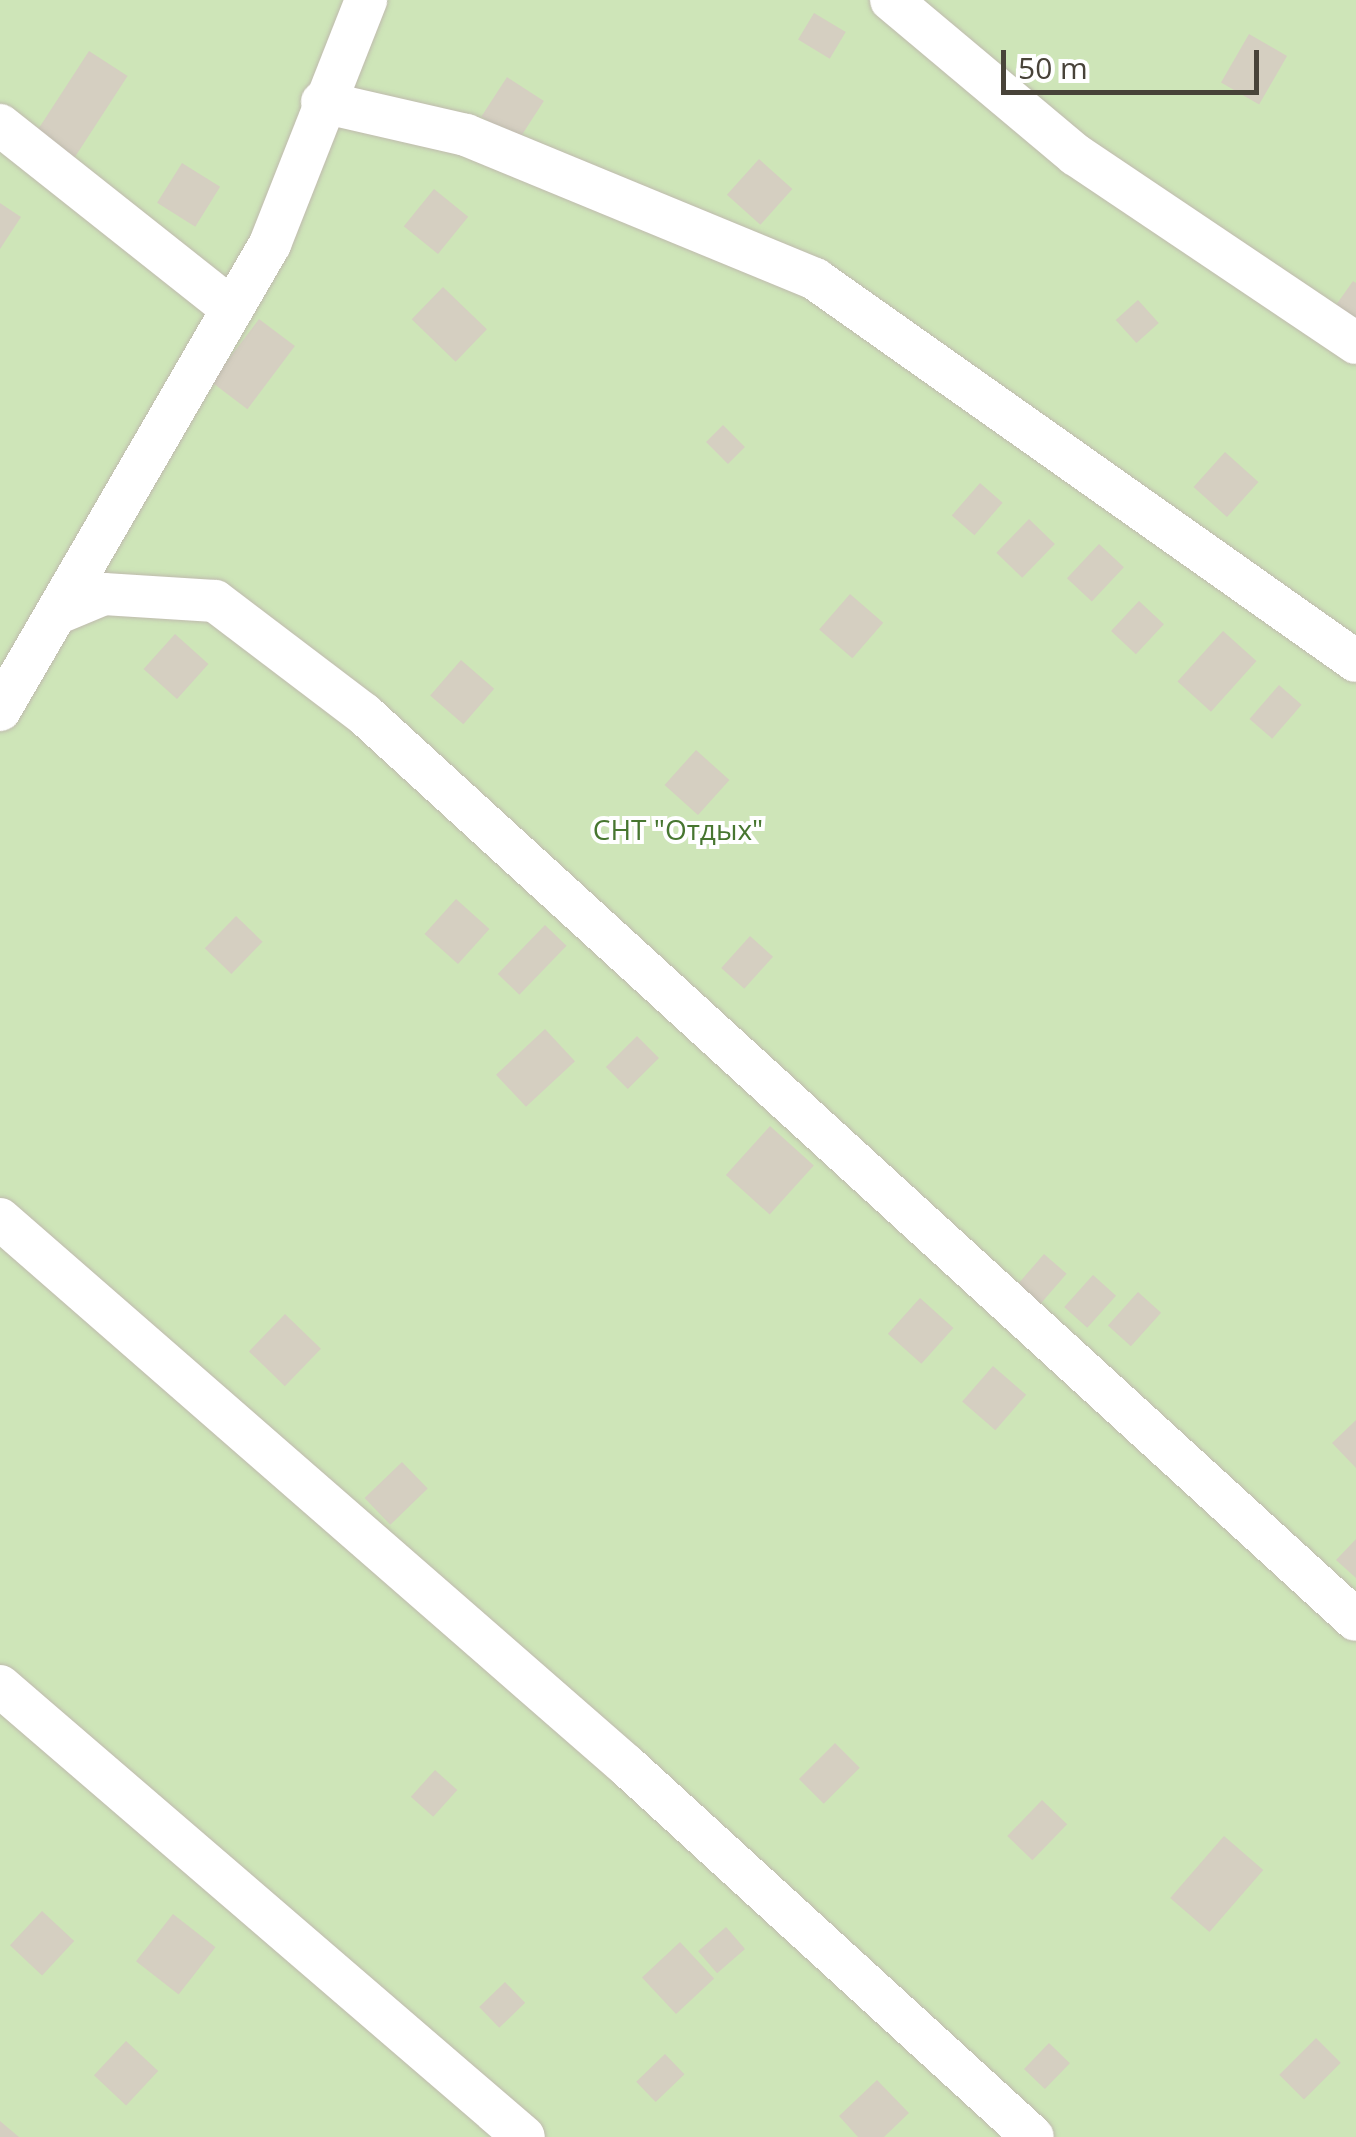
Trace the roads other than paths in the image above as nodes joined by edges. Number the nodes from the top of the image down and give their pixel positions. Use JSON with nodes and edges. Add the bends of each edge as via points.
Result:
{"nodes":[{"id":1,"x":366,"y":0,"type":"edge"},
{"id":2,"x":892,"y":0,"type":"edge"},
{"id":3,"x":322,"y":102,"type":"junction"},
{"id":4,"x":0,"y":124,"type":"edge"},
{"id":5,"x":230,"y":306,"type":"junction"},
{"id":6,"x":1356,"y":343,"type":"edge"},
{"id":7,"x":58,"y":613,"type":"junction"},
{"id":8,"x":1356,"y":661,"type":"edge"},
{"id":9,"x":5,"y":685,"type":"edge"},
{"id":10,"x":0,"y":1219,"type":"edge"},
{"id":11,"x":1356,"y":1620,"type":"edge"},
{"id":12,"x":0,"y":1686,"type":"edge"},
{"id":13,"x":524,"y":2137,"type":"edge"},
{"id":14,"x":1033,"y":2137,"type":"edge"}],
"edges":[{"from":1,"to":3,"type":"lane"},
{"from":2,"to":6,"type":"lane","via":[[1076,155]]},
{"from":3,"to":5,"type":"lane","via":[[270,244]]},
{"from":3,"to":8,"type":"lane","via":[[466,134],[814,279]]},
{"from":4,"to":5,"type":"lane"},
{"from":5,"to":7,"type":"lane"},
{"from":7,"to":9,"type":"lane"},
{"from":7,"to":11,"type":"lane","via":[[104,594],[215,601],[364,714]]},
{"from":10,"to":14,"type":"lane","via":[[626,1764]]},
{"from":12,"to":13,"type":"lane"}]}
